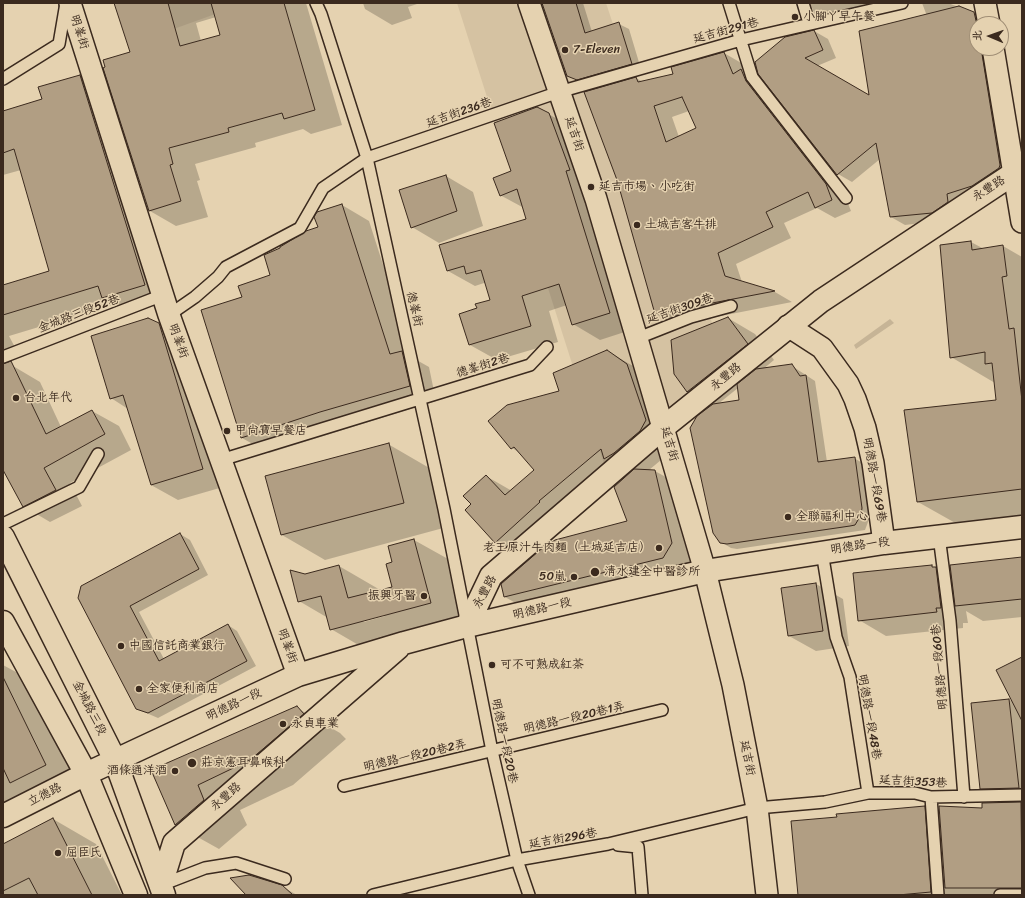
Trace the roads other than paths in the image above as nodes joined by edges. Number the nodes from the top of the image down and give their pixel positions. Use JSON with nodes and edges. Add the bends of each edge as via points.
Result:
{"nodes":[{"id":1,"x":66,"y":3,"type":"edge"},
{"id":2,"x":70,"y":3,"type":"edge"},
{"id":3,"x":316,"y":3,"type":"edge"},
{"id":4,"x":529,"y":3,"type":"edge"},
{"id":5,"x":729,"y":3,"type":"edge"},
{"id":6,"x":803,"y":3,"type":"edge"},
{"id":7,"x":902,"y":3,"type":"edge"},
{"id":8,"x":985,"y":3,"type":"edge"},
{"id":9,"x":987,"y":16,"type":"edge"},
{"id":10,"x":809,"y":23,"type":"junction"},
{"id":11,"x":740,"y":40,"type":"junction"},
{"id":12,"x":995,"y":56,"type":"edge"},
{"id":13,"x":3,"y":79,"type":"edge"},
{"id":14,"x":559,"y":92,"type":"junction"},
{"id":15,"x":367,"y":158,"type":"junction"},
{"id":16,"x":1018,"y":171,"type":"edge"},
{"id":17,"x":1020,"y":196,"type":"edge"},
{"id":18,"x":846,"y":198,"type":"dead end"},
{"id":19,"x":1022,"y":222,"type":"edge"},
{"id":20,"x":163,"y":295,"type":"junction"},
{"id":21,"x":731,"y":306,"type":"dead end"},
{"id":22,"x":169,"y":315,"type":"junction"},
{"id":23,"x":788,"y":326,"type":"junction"},
{"id":24,"x":638,"y":338,"type":"junction"},
{"id":25,"x":547,"y":346,"type":"dead end"},
{"id":26,"x":3,"y":357,"type":"edge"},
{"id":27,"x":420,"y":399,"type":"junction"},
{"id":28,"x":664,"y":427,"type":"junction"},
{"id":29,"x":98,"y":454,"type":"dead end"},
{"id":30,"x":221,"y":460,"type":"junction"},
{"id":31,"x":3,"y":524,"type":"edge"},
{"id":32,"x":1022,"y":528,"type":"edge"},
{"id":33,"x":939,"y":536,"type":"junction"},
{"id":34,"x":3,"y":537,"type":"edge"},
{"id":35,"x":884,"y":543,"type":"junction"},
{"id":36,"x":822,"y":552,"type":"junction"},
{"id":37,"x":706,"y":571,"type":"junction"},
{"id":38,"x":3,"y":622,"type":"edge"},
{"id":39,"x":467,"y":626,"type":"junction"},
{"id":40,"x":404,"y":643,"type":"junction"},
{"id":41,"x":298,"y":675,"type":"junction"},
{"id":42,"x":662,"y":710,"type":"dead end"},
{"id":43,"x":492,"y":751,"type":"junction"},
{"id":44,"x":115,"y":760,"type":"junction"},
{"id":45,"x":86,"y":774,"type":"junction"},
{"id":46,"x":344,"y":786,"type":"dead end"},
{"id":47,"x":868,"y":793,"type":"junction"},
{"id":48,"x":1022,"y":795,"type":"edge"},
{"id":49,"x":964,"y":797,"type":"junction"},
{"id":50,"x":930,"y":798,"type":"junction"},
{"id":51,"x":757,"y":808,"type":"junction"},
{"id":52,"x":3,"y":816,"type":"edge"},
{"id":53,"x":608,"y":844,"type":"junction"},
{"id":54,"x":517,"y":860,"type":"junction"},
{"id":55,"x":285,"y":879,"type":"dead end"},
{"id":56,"x":162,"y":890,"type":"edge"},
{"id":57,"x":136,"y":895,"type":"edge"},
{"id":58,"x":180,"y":895,"type":"edge"},
{"id":59,"x":373,"y":895,"type":"edge"},
{"id":60,"x":530,"y":895,"type":"edge"},
{"id":61,"x":642,"y":895,"type":"edge"},
{"id":62,"x":767,"y":895,"type":"edge"},
{"id":63,"x":938,"y":895,"type":"edge"},
{"id":64,"x":1000,"y":895,"type":"edge"},
{"id":65,"x":1022,"y":895,"type":"edge"}],
"edges":[{"from":1,"to":13,"type":"lane","via":[[59,44]]},
{"from":2,"to":20,"type":"street","name":"明峯街"},
{"from":3,"to":15,"type":"lane","name":"德峯街"},
{"from":4,"to":14,"type":"street","name":"延吉街"},
{"from":5,"to":11,"type":"lane"},
{"from":6,"to":10,"type":"lane"},
{"from":7,"to":10,"type":"lane","name":"延吉街291巷"},
{"from":8,"to":9,"type":"street"},
{"from":10,"to":11,"type":"lane","name":"延吉街291巷"},
{"from":11,"to":14,"type":"lane","name":"延吉街291巷"},
{"from":11,"to":18,"type":"lane","via":[[752,77]]},
{"from":12,"to":16,"type":"street"},
{"from":14,"to":15,"type":"lane","name":"延吉街236巷"},
{"from":14,"to":24,"type":"street","name":"延吉街","via":[[596,199]]},
{"from":15,"to":22,"type":"lane","name":"延吉街236巷","via":[[323,188],[300,228],[226,267],[195,297]]},
{"from":15,"to":27,"type":"lane","name":"德峯街"},
{"from":16,"to":17,"type":"street"},
{"from":16,"to":23,"type":"street","name":"永豐路","via":[[921,233],[876,271],[817,295]]},
{"from":17,"to":19,"type":"street"},
{"from":20,"to":22,"type":"street","name":"明峯街"},
{"from":20,"to":26,"type":"lane","name":"金城路三段52巷"},
{"from":21,"to":24,"type":"lane","name":"延吉街309巷","via":[[691,317]]},
{"from":22,"to":30,"type":"street","name":"明峯街"},
{"from":23,"to":28,"type":"street","name":"永豐路"},
{"from":23,"to":35,"type":"street","name":"明德路一段69巷","via":[[822,348],[848,384],[855,399],[873,463]]},
{"from":24,"to":28,"type":"street","name":"延吉街"},
{"from":25,"to":27,"type":"lane","name":"德峯街2巷","via":[[530,365]]},
{"from":27,"to":30,"type":"lane","name":"德峯街2巷"},
{"from":27,"to":39,"type":"lane","name":"德峯街"},
{"from":28,"to":37,"type":"street","name":"延吉街"},
{"from":28,"to":39,"type":"street","name":"永豐路","via":[[491,576]]},
{"from":29,"to":31,"type":"lane","via":[[79,487]]},
{"from":30,"to":41,"type":"street","name":"明峯街"},
{"from":32,"to":33,"type":"street","name":"明德路一段"},
{"from":33,"to":35,"type":"street","name":"明德路一段"},
{"from":33,"to":49,"type":"lane","name":"明德路一段60巷","via":[[950,628]]},
{"from":34,"to":44,"type":"street","name":"金城路三段"},
{"from":35,"to":36,"type":"street","name":"明德路一段"},
{"from":36,"to":37,"type":"street","name":"明德路一段"},
{"from":36,"to":47,"type":"lane","name":"明德路一段48巷","via":[[836,637],[850,677]]},
{"from":37,"to":39,"type":"street","name":"明德路一段"},
{"from":37,"to":51,"type":"street","name":"延吉街"},
{"from":38,"to":45,"type":"street"},
{"from":39,"to":40,"type":"street","name":"明德路一段"},
{"from":39,"to":43,"type":"lane","name":"明德路一段20巷"},
{"from":40,"to":41,"type":"street","name":"明德路一段"},
{"from":40,"to":56,"type":"street","name":"永豐路","via":[[174,843]]},
{"from":41,"to":44,"type":"street","name":"明德路一段"},
{"from":42,"to":43,"type":"lane","name":"明德路一段20巷1弄"},
{"from":43,"to":46,"type":"lane","name":"明德路一段20巷2弄"},
{"from":43,"to":54,"type":"lane","name":"明德路一段20巷"},
{"from":44,"to":45,"type":"street","name":"明德路一段"},
{"from":44,"to":56,"type":"street","name":"金城路三段"},
{"from":45,"to":52,"type":"street","name":"立德路"},
{"from":45,"to":57,"type":"street"},
{"from":47,"to":50,"type":"lane","name":"延吉街353巷","via":[[914,793]]},
{"from":47,"to":51,"type":"lane","name":"延吉街353巷","via":[[825,802]]},
{"from":48,"to":49,"type":"lane","name":"延吉街353巷"},
{"from":49,"to":50,"type":"lane","name":"延吉街353巷"},
{"from":50,"to":63,"type":"lane"},
{"from":51,"to":53,"type":"lane","name":"延吉街296巷"},
{"from":51,"to":62,"type":"street","name":"延吉街"},
{"from":53,"to":54,"type":"lane","name":"延吉街296巷"},
{"from":53,"to":61,"type":"lane","via":[[638,847]]},
{"from":54,"to":59,"type":"lane","name":"延吉街296巷"},
{"from":54,"to":60,"type":"lane","name":"明德路一段20巷"},
{"from":55,"to":56,"type":"lane","via":[[236,863],[205,868]]},
{"from":56,"to":57,"type":"street"},
{"from":56,"to":58,"type":"street"},
{"from":64,"to":65,"type":"lane"}]}
